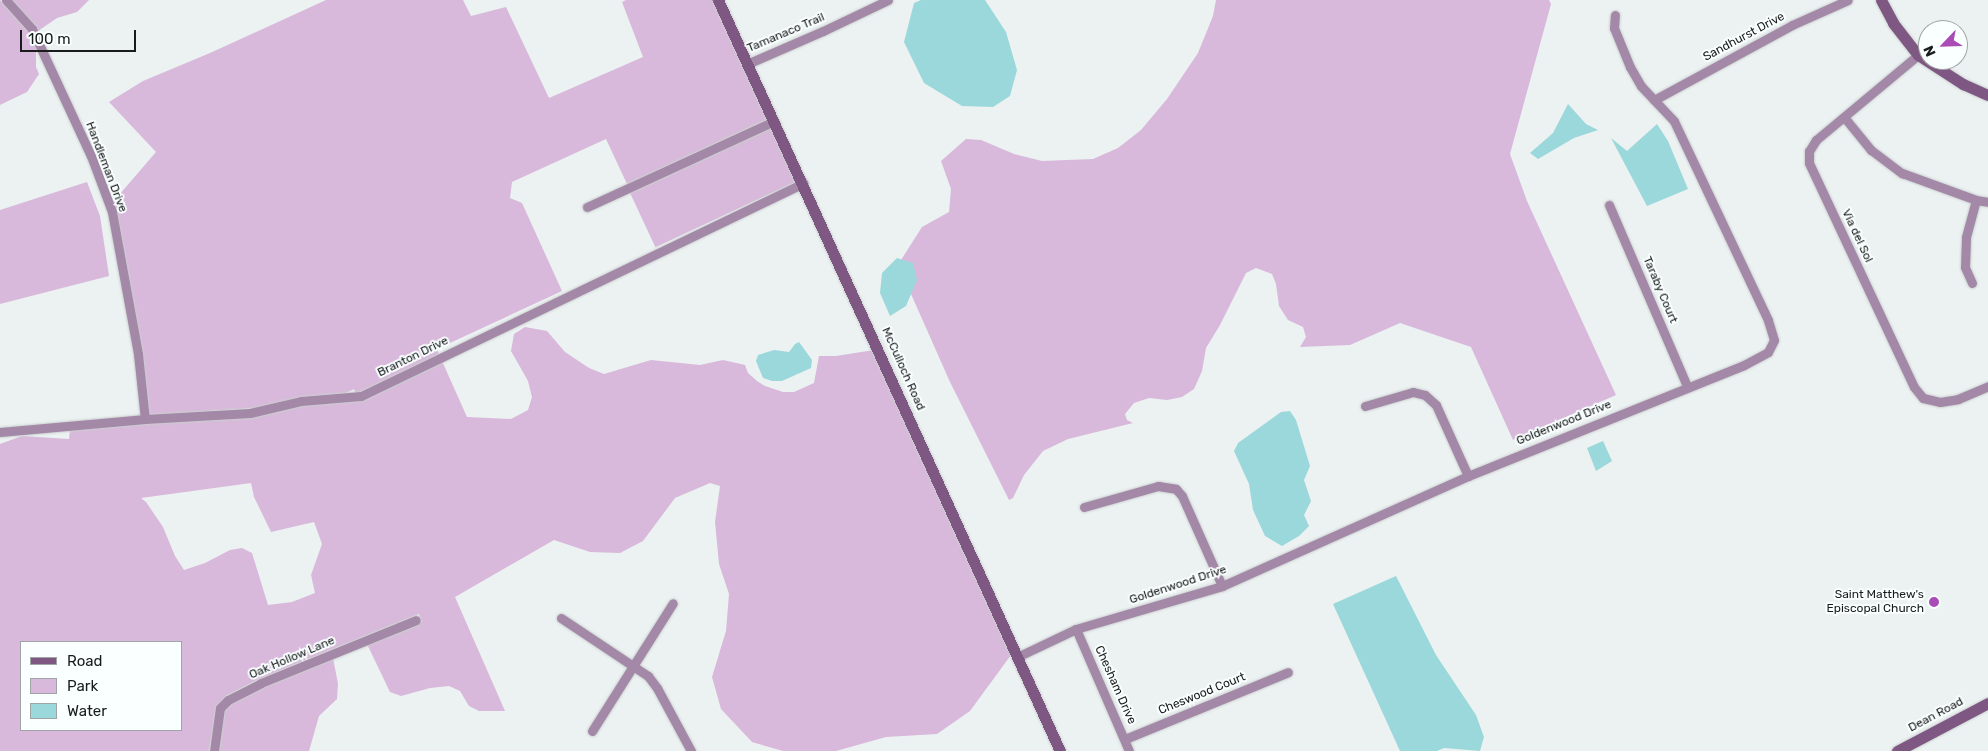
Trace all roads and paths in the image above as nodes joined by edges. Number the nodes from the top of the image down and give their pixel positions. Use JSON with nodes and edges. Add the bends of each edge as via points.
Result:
{"nodes":[{"id":1,"x":6,"y":0,"type":"edge"},
{"id":2,"x":718,"y":0,"type":"edge"},
{"id":3,"x":888,"y":0,"type":"edge"},
{"id":4,"x":1848,"y":0,"type":"edge"},
{"id":5,"x":1881,"y":0,"type":"edge"},
{"id":6,"x":1614,"y":15,"type":"dead end"},
{"id":7,"x":1918,"y":55,"type":"joint"},
{"id":8,"x":747,"y":64,"type":"junction"},
{"id":9,"x":1941,"y":70,"type":"edge"},
{"id":10,"x":1988,"y":94,"type":"edge"},
{"id":11,"x":1654,"y":100,"type":"junction"},
{"id":12,"x":1844,"y":117,"type":"junction"},
{"id":13,"x":774,"y":121,"type":"junction"},
{"id":14,"x":803,"y":183,"type":"junction"},
{"id":15,"x":1976,"y":200,"type":"junction"},
{"id":16,"x":1988,"y":202,"type":"edge"},
{"id":17,"x":1609,"y":204,"type":"dead end"},
{"id":18,"x":587,"y":207,"type":"dead end"},
{"id":19,"x":1972,"y":283,"type":"dead end"},
{"id":20,"x":1687,"y":386,"type":"junction"},
{"id":21,"x":1988,"y":386,"type":"edge"},
{"id":22,"x":1365,"y":406,"type":"dead end"},
{"id":23,"x":145,"y":419,"type":"junction"},
{"id":24,"x":0,"y":432,"type":"edge"},
{"id":25,"x":1468,"y":476,"type":"junction"},
{"id":26,"x":1084,"y":507,"type":"dead end"},
{"id":27,"x":1222,"y":586,"type":"junction"},
{"id":28,"x":673,"y":603,"type":"dead end"},
{"id":29,"x":561,"y":618,"type":"dead end"},
{"id":30,"x":416,"y":620,"type":"dead end"},
{"id":31,"x":1076,"y":629,"type":"junction"},
{"id":32,"x":1017,"y":656,"type":"junction"},
{"id":33,"x":634,"y":665,"type":"junction"},
{"id":34,"x":1288,"y":672,"type":"dead end"},
{"id":35,"x":1988,"y":703,"type":"edge"},
{"id":36,"x":592,"y":731,"type":"dead end"},
{"id":37,"x":1125,"y":739,"type":"junction"},
{"id":38,"x":214,"y":751,"type":"edge"},
{"id":39,"x":691,"y":751,"type":"edge"},
{"id":40,"x":1060,"y":751,"type":"edge"},
{"id":41,"x":1129,"y":751,"type":"edge"},
{"id":42,"x":1897,"y":751,"type":"edge"}],
"edges":[{"from":1,"to":23,"type":"street","name":"Handleman Drive","via":[[32,29],[91,156],[112,212],[138,354]]},
{"from":2,"to":8,"type":"street","name":"McCulloch Road"},
{"from":3,"to":8,"type":"street","name":"Tamanaco Trail"},
{"from":4,"to":11,"type":"street","name":"Sandhurst Drive","via":[[1792,25]]},
{"from":5,"to":7,"type":"street"},
{"from":6,"to":11,"type":"street","name":"Goldenwood Drive","via":[[1614,28],[1630,67]]},
{"from":7,"to":12,"type":"street","name":"Via del Sol"},
{"from":8,"to":13,"type":"street","name":"McCulloch Road"},
{"from":9,"to":10,"type":"street","via":[[1963,84]]},
{"from":11,"to":20,"type":"street","name":"Goldenwood Drive","via":[[1674,121],[1768,320],[1774,340],[1768,352],[1744,365]]},
{"from":12,"to":15,"type":"street","via":[[1871,150],[1902,173]]},
{"from":12,"to":21,"type":"street","name":"Via del Sol","via":[[1816,140],[1809,151],[1809,163],[1914,387],[1924,398],[1940,402],[1958,399]]},
{"from":13,"to":14,"type":"street","name":"McCulloch Road"},
{"from":13,"to":18,"type":"street"},
{"from":14,"to":23,"type":"street","name":"Branton Drive","via":[[361,396],[301,401],[250,413]]},
{"from":14,"to":32,"type":"street","name":"McCulloch Road"},
{"from":15,"to":16,"type":"street"},
{"from":15,"to":19,"type":"street","via":[[1966,237],[1965,267]]},
{"from":17,"to":20,"type":"street","name":"Taraby Court"},
{"from":20,"to":25,"type":"street","name":"Goldenwood Drive"},
{"from":22,"to":25,"type":"street","via":[[1413,392],[1425,395],[1436,405]]},
{"from":23,"to":24,"type":"street","name":"Branton Drive"},
{"from":25,"to":27,"type":"street","name":"Goldenwood Drive"},
{"from":26,"to":27,"type":"street","via":[[1158,486],[1176,489]]},
{"from":27,"to":31,"type":"street","name":"Goldenwood Drive"},
{"from":28,"to":33,"type":"street"},
{"from":29,"to":33,"type":"street"},
{"from":30,"to":38,"type":"street","name":"Oak Hollow Lane","via":[[261,683],[228,700],[220,708]]},
{"from":31,"to":32,"type":"street","name":"Goldenwood Drive"},
{"from":31,"to":37,"type":"street","name":"Chesham Drive"},
{"from":32,"to":40,"type":"street","name":"McCulloch Road"},
{"from":33,"to":36,"type":"street"},
{"from":33,"to":39,"type":"street","via":[[658,688]]},
{"from":34,"to":37,"type":"street","name":"Cheswood Court"},
{"from":35,"to":42,"type":"street","name":"Dean Road"},
{"from":37,"to":41,"type":"street","name":"Chesham Drive"}]}
